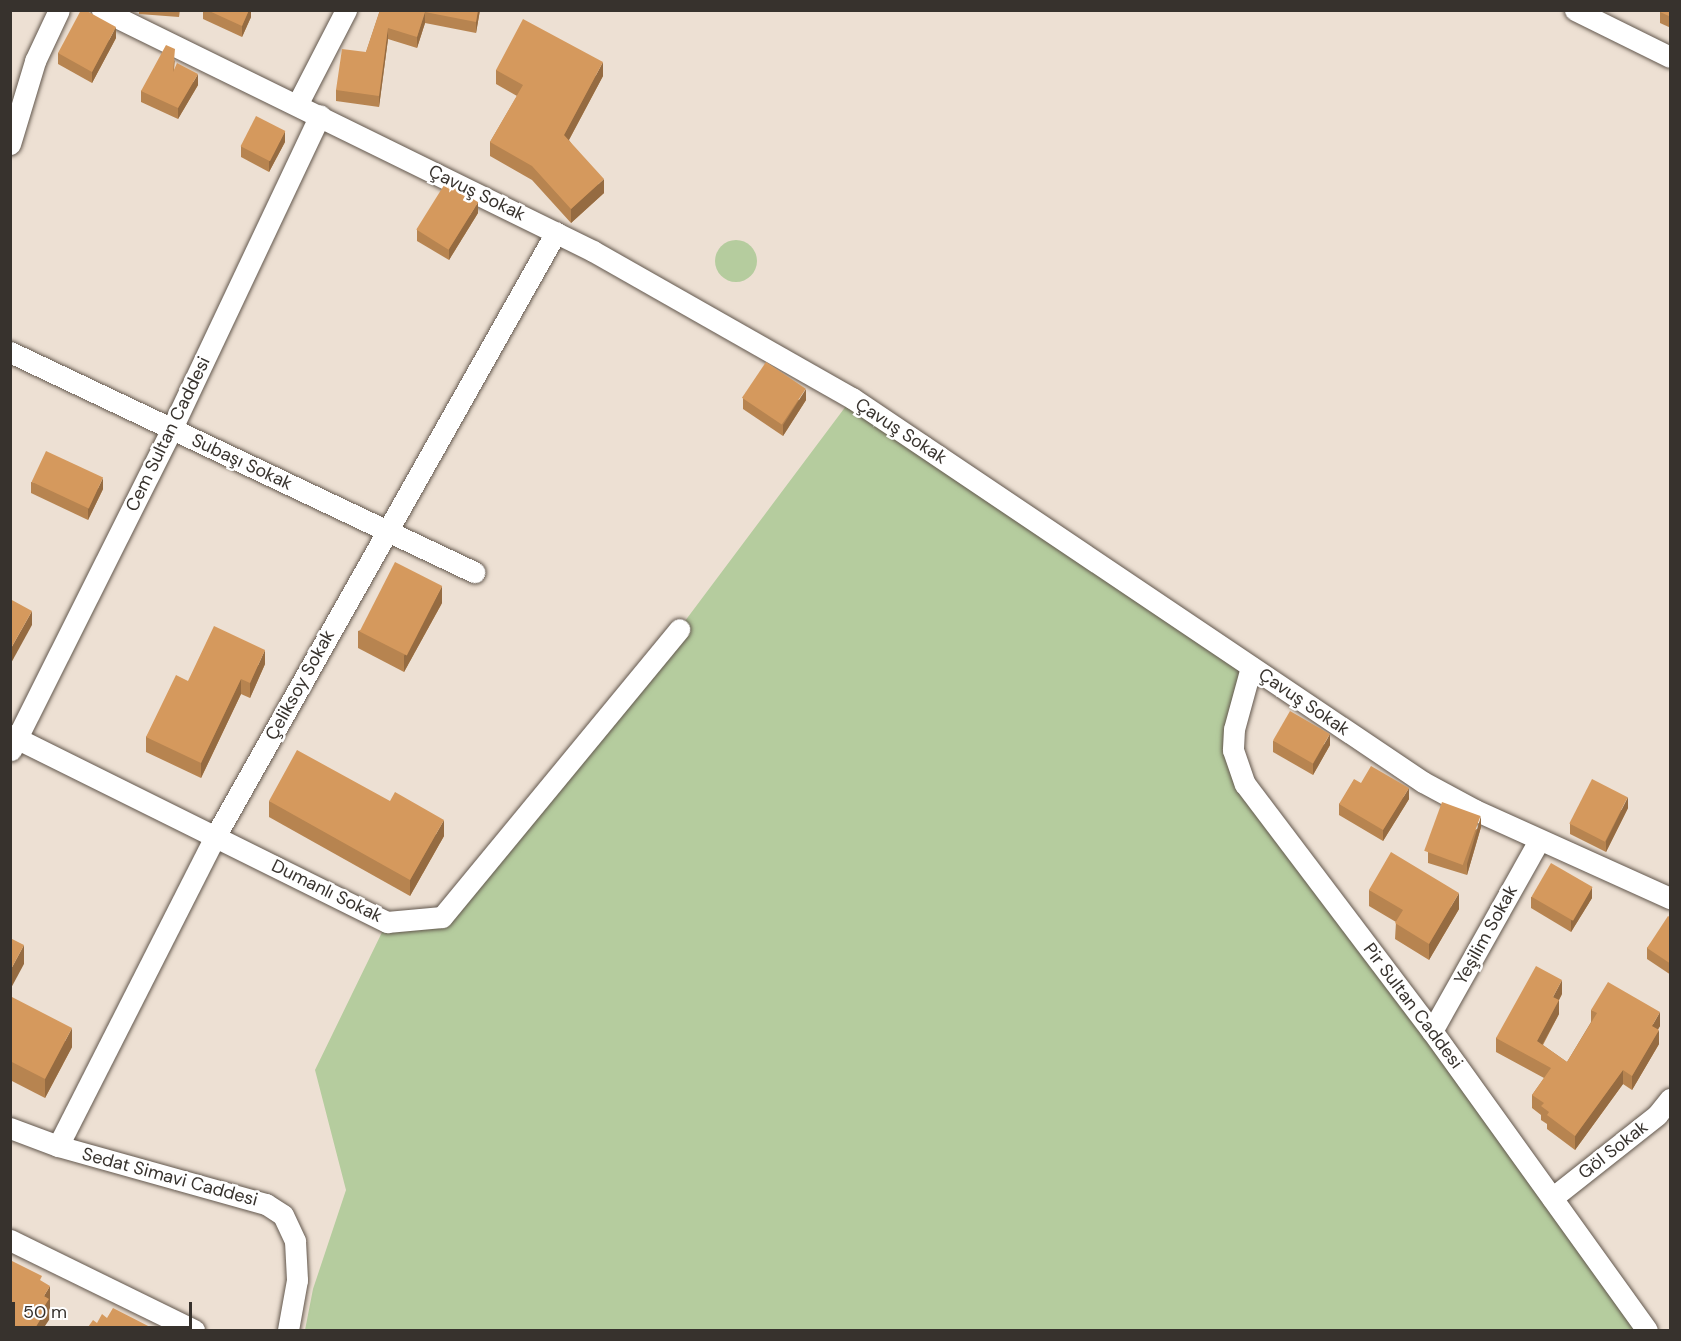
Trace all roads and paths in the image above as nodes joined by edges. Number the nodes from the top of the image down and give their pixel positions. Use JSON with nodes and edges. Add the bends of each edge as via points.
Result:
{"nodes":[{"id":1,"x":59,"y":10,"type":"edge"},
{"id":2,"x":102,"y":10,"type":"edge"},
{"id":3,"x":346,"y":10,"type":"edge"},
{"id":4,"x":1575,"y":10,"type":"edge"},
{"id":5,"x":1671,"y":57,"type":"edge"},
{"id":6,"x":297,"y":105,"type":"junction"},
{"id":7,"x":320,"y":115,"type":"junction"},
{"id":8,"x":10,"y":144,"type":"edge"},
{"id":9,"x":556,"y":232,"type":"junction"},
{"id":10,"x":10,"y":352,"type":"edge"},
{"id":11,"x":172,"y":429,"type":"junction"},
{"id":12,"x":386,"y":530,"type":"junction"},
{"id":13,"x":474,"y":572,"type":"dead end"},
{"id":14,"x":679,"y":629,"type":"dead end"},
{"id":15,"x":1251,"y":667,"type":"junction"},
{"id":16,"x":12,"y":742,"type":"edge"},
{"id":17,"x":216,"y":835,"type":"junction"},
{"id":18,"x":1539,"y":840,"type":"junction"},
{"id":19,"x":1671,"y":898,"type":"edge"},
{"id":20,"x":1432,"y":1031,"type":"junction"},
{"id":21,"x":1671,"y":1099,"type":"edge"},
{"id":22,"x":1664,"y":1120,"type":"edge"},
{"id":23,"x":10,"y":1128,"type":"edge"},
{"id":24,"x":58,"y":1146,"type":"junction"},
{"id":25,"x":1552,"y":1198,"type":"junction"},
{"id":26,"x":10,"y":1240,"type":"edge"},
{"id":27,"x":194,"y":1330,"type":"edge"},
{"id":28,"x":288,"y":1330,"type":"edge"},
{"id":29,"x":1647,"y":1330,"type":"edge"}],
"edges":[{"from":1,"to":8,"type":"street","via":[[35,61]]},
{"from":2,"to":6,"type":"street","name":"Çavuş Sokak"},
{"from":3,"to":6,"type":"street"},
{"from":4,"to":5,"type":"street"},
{"from":6,"to":7,"type":"street","name":"Çavuş Sokak"},
{"from":7,"to":9,"type":"street","name":"Çavuş Sokak"},
{"from":7,"to":11,"type":"street","name":"Cem Sultan Caddesi"},
{"from":9,"to":12,"type":"street","name":"Çeliksoy Sokak"},
{"from":9,"to":15,"type":"street","name":"Çavuş Sokak","via":[[852,398]]},
{"from":10,"to":11,"type":"street","name":"Subaşı Sokak"},
{"from":11,"to":12,"type":"street","name":"Subaşı Sokak"},
{"from":11,"to":16,"type":"street","name":"Cem Sultan Caddesi"},
{"from":12,"to":13,"type":"street","name":"Subaşı Sokak"},
{"from":12,"to":17,"type":"street","name":"Çeliksoy Sokak"},
{"from":14,"to":17,"type":"street","name":"Dumanlı Sokak","via":[[442,917],[387,922]]},
{"from":15,"to":18,"type":"street","name":"Çavuş Sokak","via":[[1424,782]]},
{"from":15,"to":20,"type":"street","name":"Pir Sultan Caddesi","via":[[1233,740],[1237,768],[1245,784]]},
{"from":16,"to":17,"type":"street","name":"Dumanlı Sokak"},
{"from":17,"to":24,"type":"street","name":"Çeliksoy Sokak"},
{"from":18,"to":19,"type":"street","name":"Çavuş Sokak"},
{"from":18,"to":20,"type":"street","name":"Yeşilim Sokak"},
{"from":20,"to":25,"type":"street","name":"Pir Sultan Caddesi"},
{"from":21,"to":22,"type":"street","name":"Göl Sokak"},
{"from":22,"to":25,"type":"street","name":"Göl Sokak"},
{"from":23,"to":24,"type":"street","name":"Sedat Simavi Caddesi"},
{"from":24,"to":28,"type":"street","name":"Sedat Simavi Caddesi","via":[[266,1204],[283,1215],[295,1241],[297,1280]]},
{"from":25,"to":29,"type":"street","name":"Pir Sultan Caddesi"},
{"from":26,"to":27,"type":"street"}]}
